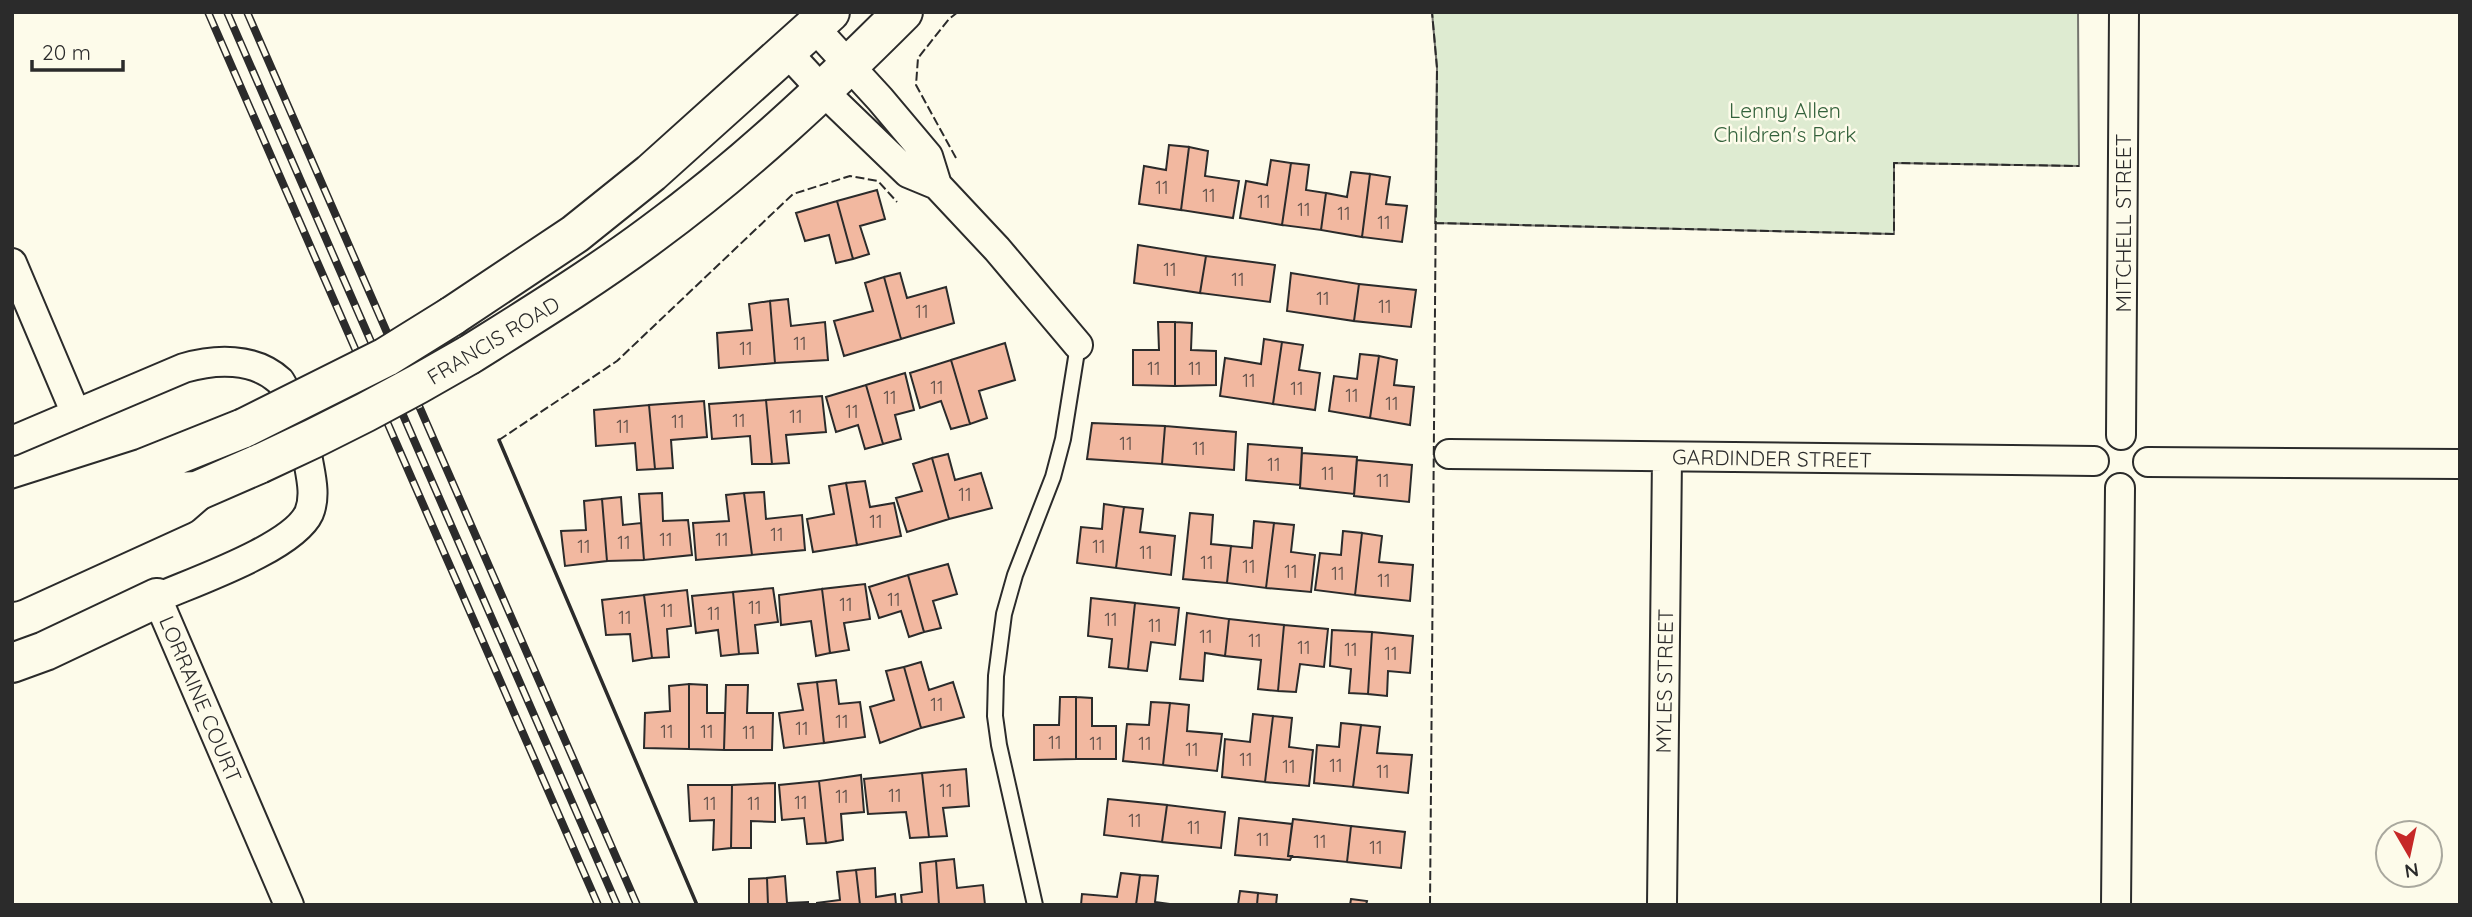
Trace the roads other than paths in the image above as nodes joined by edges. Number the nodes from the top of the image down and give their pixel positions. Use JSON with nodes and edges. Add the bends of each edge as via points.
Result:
{"nodes":[{"id":1,"x":903,"y":12,"type":"edge"},
{"id":2,"x":2124,"y":12,"type":"edge"},
{"id":3,"x":809,"y":30,"type":"edge"},
{"id":4,"x":850,"y":65,"type":"junction"},
{"id":5,"x":823,"y":91,"type":"junction"},
{"id":6,"x":937,"y":185,"type":"junction"},
{"id":7,"x":12,"y":263,"type":"edge"},
{"id":8,"x":1078,"y":345,"type":"joint"},
{"id":9,"x":76,"y":414,"type":"junction"},
{"id":10,"x":2121,"y":435,"type":"junction"},
{"id":11,"x":12,"y":441,"type":"edge"},
{"id":12,"x":1449,"y":454,"type":"dead end"},
{"id":13,"x":1667,"y":457,"type":"junction"},
{"id":14,"x":2094,"y":461,"type":"junction"},
{"id":15,"x":2148,"y":462,"type":"junction"},
{"id":16,"x":2460,"y":464,"type":"edge"},
{"id":17,"x":2120,"y":488,"type":"junction"},
{"id":18,"x":197,"y":491,"type":"junction"},
{"id":19,"x":12,"y":510,"type":"edge"},
{"id":20,"x":12,"y":547,"type":"edge"},
{"id":21,"x":12,"y":582,"type":"edge"},
{"id":22,"x":157,"y":598,"type":"junction"},
{"id":23,"x":12,"y":663,"type":"edge"},
{"id":24,"x":289,"y":905,"type":"edge"},
{"id":25,"x":1035,"y":905,"type":"edge"},
{"id":26,"x":1662,"y":905,"type":"edge"},
{"id":27,"x":2116,"y":905,"type":"edge"}],
"edges":[{"from":1,"to":4,"type":"main road","name":"FRANCIS ROAD"},
{"from":2,"to":10,"type":"street","name":"MITCHELL STREET"},
{"from":3,"to":4,"type":"street"},
{"from":3,"to":5,"type":"street"},
{"from":3,"to":19,"type":"main road","name":"FRANCIS ROAD","bridge":true,"via":[[575,234],[386,358],[244,428],[144,468]]},
{"from":4,"to":5,"type":"main road","name":"FRANCIS ROAD"},
{"from":4,"to":6,"type":"street","via":[[928,156]]},
{"from":5,"to":6,"type":"street","via":[[908,173]]},
{"from":5,"to":18,"type":"main road","name":"FRANCIS ROAD","bridge":true,"via":[[726,176],[568,294],[389,401]]},
{"from":6,"to":8,"type":"street"},
{"from":7,"to":9,"type":"street"},
{"from":8,"to":25,"type":"lane","via":[[1063,439],[1015,575],[1004,614],[996,676],[999,745]]},
{"from":9,"to":11,"type":"street","name":"LORRAINE COURT"},
{"from":9,"to":22,"type":"street","name":"LORRAINE COURT","via":[[205,362],[247,364],[282,382],[304,433],[313,491],[309,514],[290,534],[259,554]]},
{"from":10,"to":14,"type":"street","via":[[2105,440]]},
{"from":10,"to":15,"type":"street","via":[[2137,440]]},
{"from":12,"to":13,"type":"street","name":"GARDINDER STREET"},
{"from":13,"to":14,"type":"street","name":"GARDINDER STREET"},
{"from":13,"to":26,"type":"street","name":"MYLES STREET"},
{"from":14,"to":17,"type":"street","via":[[2104,482]]},
{"from":15,"to":16,"type":"street"},
{"from":15,"to":17,"type":"street","via":[[2136,484]]},
{"from":17,"to":27,"type":"street"},
{"from":18,"to":20,"type":"main road","name":"FRANCIS ROAD","via":[[175,492]]},
{"from":18,"to":21,"type":"main road","via":[[180,505]]},
{"from":22,"to":23,"type":"main road"},
{"from":22,"to":24,"type":"street","name":"LORRAINE COURT"}]}
